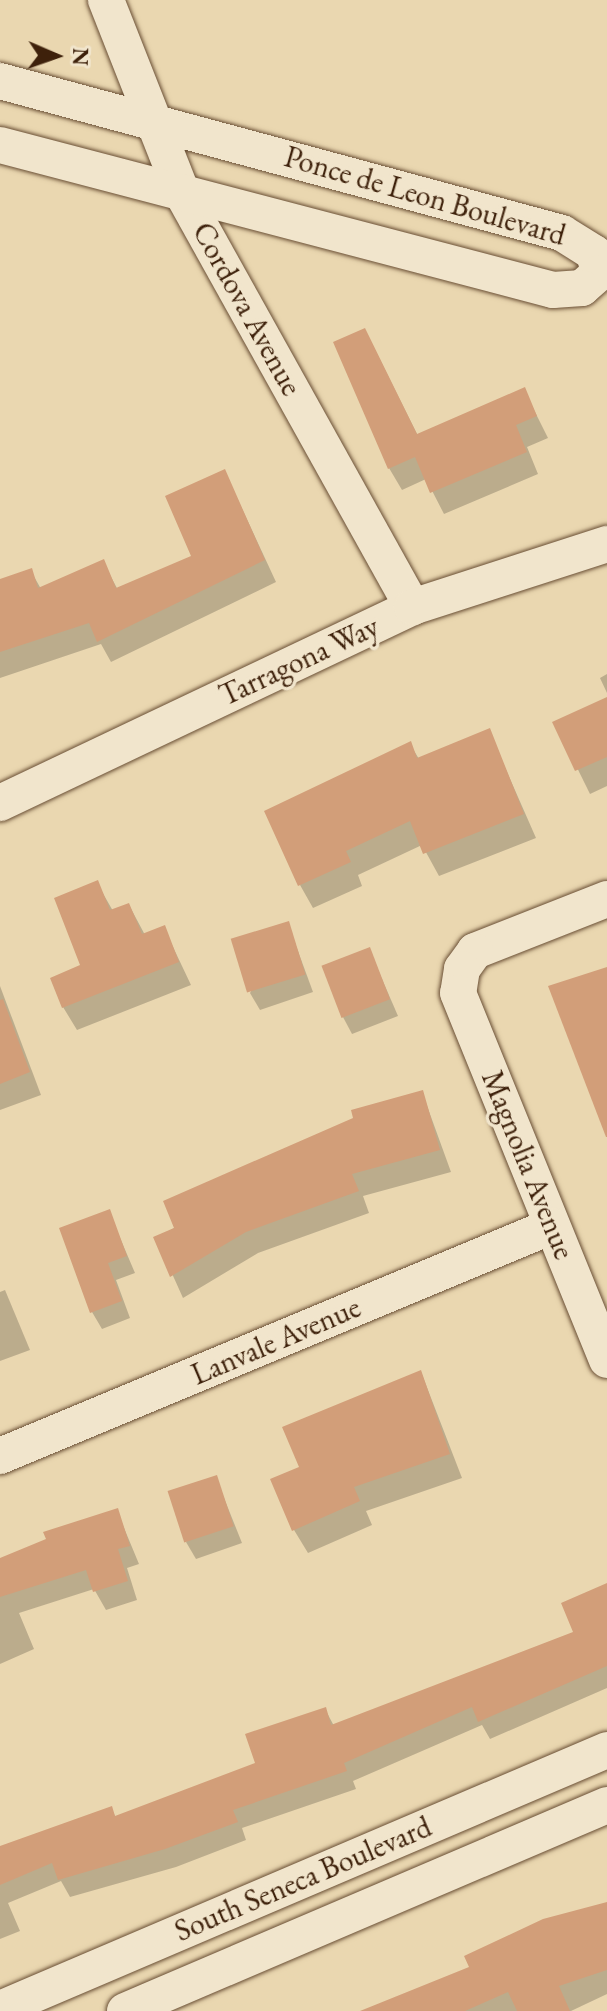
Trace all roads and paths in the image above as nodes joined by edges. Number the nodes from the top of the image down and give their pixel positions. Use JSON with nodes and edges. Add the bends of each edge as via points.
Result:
{"nodes":[{"id":1,"x":106,"y":0,"type":"edge"},
{"id":2,"x":0,"y":81,"type":"edge"},
{"id":3,"x":156,"y":122,"type":"junction"},
{"id":4,"x":0,"y":145,"type":"edge"},
{"id":5,"x":182,"y":193,"type":"junction"},
{"id":6,"x":607,"y":544,"type":"edge"},
{"id":7,"x":412,"y":607,"type":"junction"},
{"id":8,"x":0,"y":803,"type":"edge"},
{"id":9,"x":607,"y":899,"type":"edge"},
{"id":10,"x":552,"y":1226,"type":"junction"},
{"id":11,"x":607,"y":1360,"type":"edge"},
{"id":12,"x":0,"y":1456,"type":"edge"},
{"id":13,"x":607,"y":1750,"type":"edge"},
{"id":14,"x":607,"y":1805,"type":"edge"},
{"id":15,"x":183,"y":1931,"type":"junction"},
{"id":16,"x":207,"y":1976,"type":"junction"},
{"id":17,"x":0,"y":2009,"type":"edge"},
{"id":18,"x":125,"y":2011,"type":"edge"}],
"edges":[{"from":1,"to":3,"type":"street","name":"Cordova Avenue"},
{"from":2,"to":3,"type":"street","name":"Ponce de Leon Boulevard"},
{"from":3,"to":5,"type":"street","name":"Cordova Avenue"},
{"from":3,"to":5,"type":"street","name":"Ponce de Leon Boulevard","via":[[579,238],[594,253],[599,273],[582,288],[553,290]]},
{"from":4,"to":5,"type":"street","name":"Ponce de Leon Boulevard"},
{"from":5,"to":7,"type":"street","name":"Cordova Avenue"},
{"from":6,"to":7,"type":"street","name":"Tarragona Way"},
{"from":7,"to":8,"type":"street","name":"Tarragona Way"},
{"from":9,"to":10,"type":"street","name":"Magnolia Avenue","via":[[475,951],[462,969],[458,993]]},
{"from":10,"to":11,"type":"street","name":"Magnolia Avenue"},
{"from":10,"to":12,"type":"street","name":"Lanvale Avenue"},
{"from":13,"to":15,"type":"street","name":"South Seneca Boulevard"},
{"from":14,"to":16,"type":"street","name":"South Seneca Boulevard"},
{"from":15,"to":16,"type":"street"},
{"from":15,"to":17,"type":"street","name":"South Seneca Boulevard"},
{"from":16,"to":18,"type":"street","name":"South Seneca Boulevard"}]}
